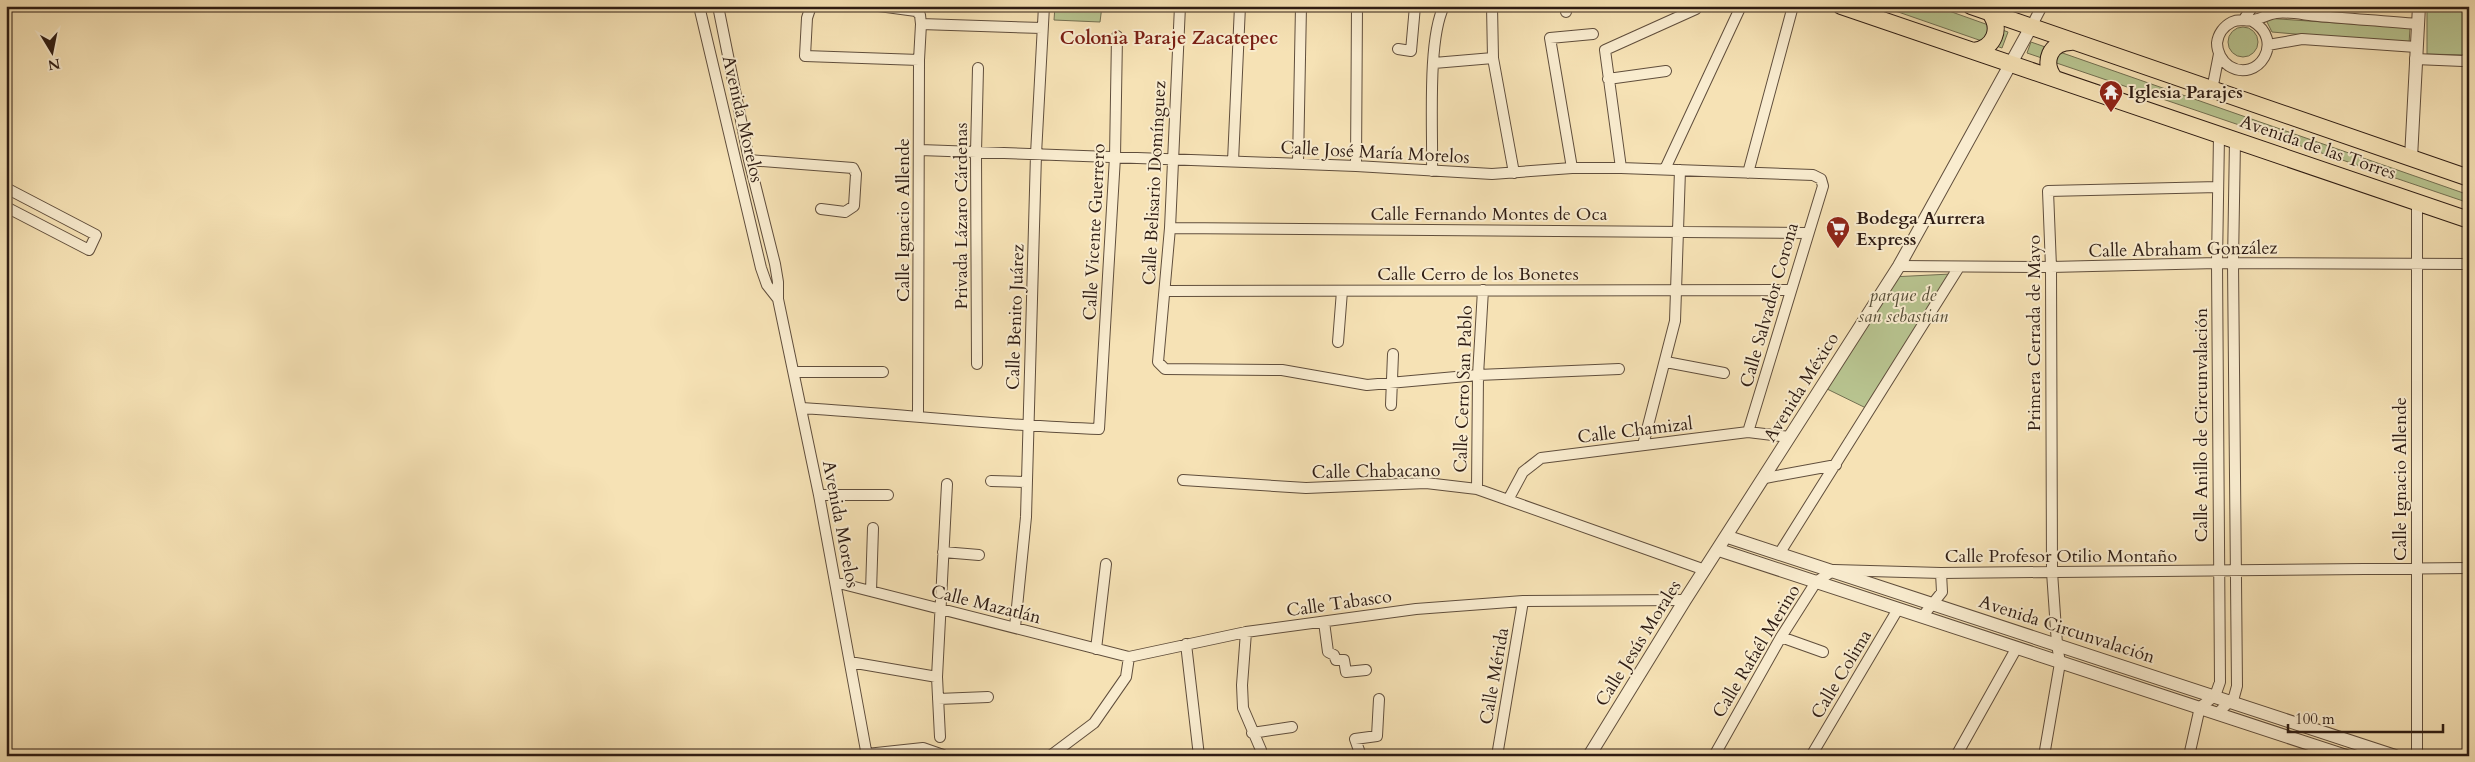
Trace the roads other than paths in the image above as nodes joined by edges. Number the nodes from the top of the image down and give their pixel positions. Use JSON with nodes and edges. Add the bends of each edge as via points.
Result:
{"nodes":[{"id":1,"x":699,"y":6,"type":"edge"},
{"id":2,"x":718,"y":6,"type":"edge"},
{"id":3,"x":811,"y":6,"type":"edge"},
{"id":4,"x":879,"y":6,"type":"edge"},
{"id":5,"x":1044,"y":6,"type":"edge"},
{"id":6,"x":1180,"y":6,"type":"edge"},
{"id":7,"x":1240,"y":6,"type":"edge"},
{"id":8,"x":1302,"y":6,"type":"edge"},
{"id":9,"x":1357,"y":6,"type":"edge"},
{"id":10,"x":1415,"y":6,"type":"edge"},
{"id":11,"x":1444,"y":6,"type":"edge"},
{"id":12,"x":1492,"y":6,"type":"edge"},
{"id":13,"x":1698,"y":6,"type":"edge"},
{"id":14,"x":1741,"y":6,"type":"edge"},
{"id":15,"x":1793,"y":6,"type":"edge"},
{"id":16,"x":1842,"y":6,"type":"edge"},
{"id":17,"x":1971,"y":6,"type":"edge"},
{"id":18,"x":2042,"y":6,"type":"edge"},
{"id":19,"x":2253,"y":6,"type":"edge"},
{"id":20,"x":2419,"y":6,"type":"edge"},
{"id":21,"x":1990,"y":13,"type":"junction"},
{"id":22,"x":2248,"y":20,"type":"junction"},
{"id":23,"x":921,"y":24,"type":"junction"},
{"id":24,"x":2417,"y":24,"type":"junction"},
{"id":25,"x":2031,"y":27,"type":"junction"},
{"id":26,"x":1042,"y":28,"type":"junction"},
{"id":27,"x":1593,"y":34,"type":"dead end"},
{"id":28,"x":1117,"y":36,"type":"dead end"},
{"id":29,"x":2071,"y":42,"type":"junction"},
{"id":30,"x":2268,"y":45,"type":"junction"},
{"id":31,"x":1398,"y":49,"type":"dead end"},
{"id":32,"x":1974,"y":51,"type":"junction"},
{"id":33,"x":2416,"y":53,"type":"junction"},
{"id":34,"x":2219,"y":54,"type":"junction"},
{"id":35,"x":1493,"y":58,"type":"junction"},
{"id":36,"x":2469,"y":58,"type":"edge"},
{"id":37,"x":919,"y":60,"type":"junction"},
{"id":38,"x":1434,"y":63,"type":"junction"},
{"id":39,"x":2012,"y":63,"type":"junction"},
{"id":40,"x":978,"y":68,"type":"dead end"},
{"id":41,"x":1666,"y":71,"type":"dead end"},
{"id":42,"x":2054,"y":78,"type":"junction"},
{"id":43,"x":1608,"y":79,"type":"junction"},
{"id":44,"x":2212,"y":90,"type":"junction"},
{"id":45,"x":2219,"y":135,"type":"junction"},
{"id":46,"x":2235,"y":140,"type":"junction"},
{"id":47,"x":920,"y":150,"type":"junction"},
{"id":48,"x":976,"y":152,"type":"junction"},
{"id":49,"x":1036,"y":154,"type":"junction"},
{"id":50,"x":1115,"y":156,"type":"junction"},
{"id":51,"x":2411,"y":158,"type":"junction"},
{"id":52,"x":1172,"y":159,"type":"junction"},
{"id":53,"x":749,"y":160,"type":"junction"},
{"id":54,"x":1233,"y":161,"type":"junction"},
{"id":55,"x":1298,"y":163,"type":"junction"},
{"id":56,"x":1356,"y":166,"type":"junction"},
{"id":57,"x":1572,"y":168,"type":"junction"},
{"id":58,"x":1621,"y":168,"type":"junction"},
{"id":59,"x":1664,"y":169,"type":"junction"},
{"id":60,"x":1680,"y":170,"type":"junction"},
{"id":61,"x":1432,"y":171,"type":"junction"},
{"id":62,"x":1514,"y":173,"type":"junction"},
{"id":63,"x":1748,"y":173,"type":"junction"},
{"id":64,"x":2469,"y":178,"type":"edge"},
{"id":65,"x":1823,"y":186,"type":"joint"},
{"id":66,"x":2218,"y":186,"type":"junction"},
{"id":67,"x":6,"y":188,"type":"edge"},
{"id":68,"x":2417,"y":202,"type":"junction"},
{"id":69,"x":6,"y":208,"type":"edge"},
{"id":70,"x":821,"y":209,"type":"dead end"},
{"id":71,"x":2469,"y":220,"type":"edge"},
{"id":72,"x":1170,"y":228,"type":"junction"},
{"id":73,"x":1678,"y":232,"type":"junction"},
{"id":74,"x":1807,"y":233,"type":"junction"},
{"id":75,"x":769,"y":236,"type":"junction"},
{"id":76,"x":754,"y":240,"type":"junction"},
{"id":77,"x":2217,"y":263,"type":"junction"},
{"id":78,"x":2233,"y":263,"type":"junction"},
{"id":79,"x":2469,"y":264,"type":"edge"},
{"id":80,"x":2417,"y":265,"type":"junction"},
{"id":81,"x":1898,"y":266,"type":"junction"},
{"id":82,"x":1959,"y":267,"type":"junction"},
{"id":83,"x":2051,"y":267,"type":"junction"},
{"id":84,"x":1677,"y":289,"type":"junction"},
{"id":85,"x":1483,"y":290,"type":"junction"},
{"id":86,"x":1791,"y":290,"type":"junction"},
{"id":87,"x":1165,"y":291,"type":"junction"},
{"id":88,"x":1342,"y":291,"type":"junction"},
{"id":89,"x":778,"y":299,"type":"junction"},
{"id":90,"x":1338,"y":342,"type":"dead end"},
{"id":91,"x":1393,"y":354,"type":"dead end"},
{"id":92,"x":1666,"y":362,"type":"junction"},
{"id":93,"x":977,"y":364,"type":"dead end"},
{"id":94,"x":1619,"y":370,"type":"dead end"},
{"id":95,"x":794,"y":372,"type":"junction"},
{"id":96,"x":883,"y":372,"type":"dead end"},
{"id":97,"x":1724,"y":373,"type":"dead end"},
{"id":98,"x":1478,"y":375,"type":"junction"},
{"id":99,"x":1392,"y":384,"type":"junction"},
{"id":100,"x":1391,"y":405,"type":"dead end"},
{"id":101,"x":802,"y":408,"type":"junction"},
{"id":102,"x":918,"y":415,"type":"junction"},
{"id":103,"x":1028,"y":427,"type":"junction"},
{"id":104,"x":1748,"y":432,"type":"junction"},
{"id":105,"x":1789,"y":437,"type":"junction"},
{"id":106,"x":1643,"y":445,"type":"junction"},
{"id":107,"x":1836,"y":465,"type":"junction"},
{"id":108,"x":1765,"y":478,"type":"junction"},
{"id":109,"x":1183,"y":480,"type":"dead end"},
{"id":110,"x":991,"y":481,"type":"dead end"},
{"id":111,"x":1026,"y":482,"type":"junction"},
{"id":112,"x":947,"y":484,"type":"dead end"},
{"id":113,"x":1477,"y":489,"type":"junction"},
{"id":114,"x":819,"y":495,"type":"junction"},
{"id":115,"x":888,"y":495,"type":"dead end"},
{"id":116,"x":1508,"y":500,"type":"junction"},
{"id":117,"x":873,"y":528,"type":"dead end"},
{"id":118,"x":1728,"y":536,"type":"junction"},
{"id":119,"x":1719,"y":550,"type":"junction"},
{"id":120,"x":943,"y":552,"type":"junction"},
{"id":121,"x":1779,"y":554,"type":"junction"},
{"id":122,"x":979,"y":555,"type":"dead end"},
{"id":123,"x":1106,"y":564,"type":"dead end"},
{"id":124,"x":2416,"y":568,"type":"junction"},
{"id":125,"x":2469,"y":568,"type":"edge"},
{"id":126,"x":1705,"y":570,"type":"junction"},
{"id":127,"x":1834,"y":570,"type":"junction"},
{"id":128,"x":2219,"y":571,"type":"junction"},
{"id":129,"x":2235,"y":571,"type":"junction"},
{"id":130,"x":2052,"y":572,"type":"junction"},
{"id":131,"x":1941,"y":574,"type":"junction"},
{"id":132,"x":835,"y":582,"type":"junction"},
{"id":133,"x":1816,"y":582,"type":"junction"},
{"id":134,"x":871,"y":591,"type":"junction"},
{"id":135,"x":1685,"y":600,"type":"junction"},
{"id":136,"x":1524,"y":601,"type":"junction"},
{"id":137,"x":1932,"y":602,"type":"junction"},
{"id":138,"x":940,"y":609,"type":"junction"},
{"id":139,"x":1898,"y":609,"type":"junction"},
{"id":140,"x":1922,"y":617,"type":"junction"},
{"id":141,"x":1324,"y":622,"type":"junction"},
{"id":142,"x":1015,"y":627,"type":"junction"},
{"id":143,"x":1246,"y":632,"type":"junction"},
{"id":144,"x":1781,"y":637,"type":"junction"},
{"id":145,"x":1186,"y":644,"type":"junction"},
{"id":146,"x":2056,"y":644,"type":"junction"},
{"id":147,"x":1096,"y":649,"type":"junction"},
{"id":148,"x":2016,"y":649,"type":"junction"},
{"id":149,"x":1823,"y":652,"type":"dead end"},
{"id":150,"x":1129,"y":657,"type":"junction"},
{"id":151,"x":850,"y":662,"type":"junction"},
{"id":152,"x":2060,"y":663,"type":"junction"},
{"id":153,"x":1366,"y":670,"type":"dead end"},
{"id":154,"x":937,"y":677,"type":"junction"},
{"id":155,"x":2214,"y":696,"type":"junction"},
{"id":156,"x":988,"y":697,"type":"dead end"},
{"id":157,"x":938,"y":699,"type":"junction"},
{"id":158,"x":1380,"y":700,"type":"dead end"},
{"id":159,"x":2230,"y":701,"type":"junction"},
{"id":160,"x":2200,"y":707,"type":"junction"},
{"id":161,"x":2218,"y":713,"type":"junction"},
{"id":162,"x":1292,"y":727,"type":"dead end"},
{"id":163,"x":1252,"y":733,"type":"junction"},
{"id":164,"x":940,"y":737,"type":"dead end"},
{"id":165,"x":867,"y":755,"type":"edge"},
{"id":166,"x":943,"y":755,"type":"edge"},
{"id":167,"x":2339,"y":755,"type":"edge"},
{"id":168,"x":1050,"y":756,"type":"edge"},
{"id":169,"x":1199,"y":756,"type":"edge"},
{"id":170,"x":1261,"y":756,"type":"edge"},
{"id":171,"x":1361,"y":756,"type":"edge"},
{"id":172,"x":1497,"y":756,"type":"edge"},
{"id":173,"x":1589,"y":756,"type":"edge"},
{"id":174,"x":1714,"y":756,"type":"edge"},
{"id":175,"x":1811,"y":756,"type":"edge"},
{"id":176,"x":1956,"y":756,"type":"edge"},
{"id":177,"x":2045,"y":756,"type":"edge"},
{"id":178,"x":2189,"y":756,"type":"edge"},
{"id":179,"x":2395,"y":756,"type":"edge"},
{"id":180,"x":2417,"y":756,"type":"edge"}],
"edges":[{"from":1,"to":76,"type":"street","name":"Avenida Morelos"},
{"from":2,"to":53,"type":"street","name":"Avenida Morelos"},
{"from":3,"to":37,"type":"street","via":[[804,56]]},
{"from":4,"to":23,"type":"street","via":[[916,11]]},
{"from":5,"to":26,"type":"street","name":"Calle Benito Juárez"},
{"from":6,"to":52,"type":"street","name":"Calle Belisario Domínguez"},
{"from":7,"to":54,"type":"street"},
{"from":8,"to":55,"type":"street"},
{"from":9,"to":56,"type":"street"},
{"from":10,"to":31,"type":"street","via":[[1411,51]]},
{"from":11,"to":38,"type":"street","via":[[1438,19]]},
{"from":12,"to":35,"type":"street"},
{"from":13,"to":43,"type":"street","via":[[1605,50]]},
{"from":14,"to":59,"type":"street"},
{"from":15,"to":63,"type":"street"},
{"from":16,"to":32,"type":"main road","name":"Avenida de las Torres"},
{"from":17,"to":21,"type":"main road","name":"Avenida de las Torres"},
{"from":18,"to":25,"type":"street","name":"Avenida México"},
{"from":19,"to":22,"type":"street"},
{"from":20,"to":24,"type":"street"},
{"from":21,"to":25,"type":"main road","name":"Avenida de las Torres"},
{"from":21,"to":32,"type":"main road","via":[[1995,22],[1994,38],[1984,48]]},
{"from":22,"to":24,"type":"street","via":[[2276,13]]},
{"from":22,"to":30,"type":"street","via":[[2264,30]]},
{"from":22,"to":34,"type":"street","via":[[2233,21],[2224,28],[2217,43]]},
{"from":23,"to":26,"type":"street"},
{"from":23,"to":37,"type":"street","name":"Calle Ignacio Allende"},
{"from":24,"to":33,"type":"street"},
{"from":25,"to":29,"type":"main road","name":"Avenida de las Torres"},
{"from":25,"to":39,"type":"street","name":"Avenida México"},
{"from":26,"to":49,"type":"street","name":"Calle Benito Juárez"},
{"from":27,"to":57,"type":"street","via":[[1550,38]]},
{"from":28,"to":50,"type":"street","name":"Calle Vicente Guerrero"},
{"from":29,"to":42,"type":"main road","via":[[2056,46],[2050,54],[2049,69]]},
{"from":29,"to":44,"type":"main road","name":"Avenida de las Torres"},
{"from":30,"to":33,"type":"street","via":[[2302,39]]},
{"from":30,"to":34,"type":"street","via":[[2264,59],[2252,68],[2236,69]]},
{"from":32,"to":39,"type":"main road","name":"Avenida de las Torres"},
{"from":33,"to":36,"type":"street","via":[[2463,61]]},
{"from":33,"to":51,"type":"street"},
{"from":34,"to":44,"type":"street"},
{"from":35,"to":38,"type":"street"},
{"from":35,"to":62,"type":"street"},
{"from":37,"to":47,"type":"street","name":"Calle Ignacio Allende"},
{"from":38,"to":61,"type":"street"},
{"from":39,"to":42,"type":"main road","name":"Avenida de las Torres"},
{"from":39,"to":81,"type":"street","name":"Avenida México"},
{"from":40,"to":48,"type":"street","name":"Privada Lázaro Cárdenas"},
{"from":41,"to":43,"type":"street"},
{"from":42,"to":45,"type":"main road","name":"Avenida de las Torres"},
{"from":43,"to":58,"type":"street"},
{"from":44,"to":51,"type":"main road","name":"Avenida de las Torres"},
{"from":45,"to":46,"type":"main road","name":"Avenida de las Torres"},
{"from":45,"to":66,"type":"street","name":"Calle Anillo de Circunvalación"},
{"from":46,"to":68,"type":"main road","name":"Avenida de las Torres"},
{"from":46,"to":78,"type":"street","name":"Calle Anillo de Circunvalación"},
{"from":47,"to":48,"type":"street","name":"Calle José María Morelos"},
{"from":47,"to":102,"type":"street","name":"Calle Ignacio Allende"},
{"from":48,"to":49,"type":"street","name":"Calle José María Morelos"},
{"from":48,"to":93,"type":"street","name":"Privada Lázaro Cárdenas"},
{"from":49,"to":50,"type":"street","name":"Calle José María Morelos"},
{"from":49,"to":103,"type":"street","name":"Calle Benito Juárez"},
{"from":50,"to":52,"type":"street","name":"Calle José María Morelos"},
{"from":50,"to":103,"type":"street","name":"Calle Vicente Guerrero","via":[[1099,429]]},
{"from":51,"to":64,"type":"main road","name":"Avenida de las Torres"},
{"from":52,"to":54,"type":"street","name":"Calle José María Morelos"},
{"from":52,"to":72,"type":"street","name":"Calle Belisario Domínguez"},
{"from":53,"to":70,"type":"street","via":[[853,168],[856,174],[854,206],[845,212]]},
{"from":53,"to":75,"type":"street","name":"Avenida Morelos"},
{"from":54,"to":55,"type":"street","name":"Calle José María Morelos"},
{"from":55,"to":56,"type":"street","name":"Calle José María Morelos"},
{"from":56,"to":61,"type":"street","name":"Calle José María Morelos"},
{"from":57,"to":58,"type":"street","name":"Calle José María Morelos"},
{"from":57,"to":62,"type":"street","name":"Calle José María Morelos"},
{"from":58,"to":59,"type":"street","name":"Calle José María Morelos"},
{"from":59,"to":60,"type":"street","name":"Calle José María Morelos"},
{"from":60,"to":63,"type":"street","name":"Calle José María Morelos"},
{"from":60,"to":73,"type":"street"},
{"from":61,"to":62,"type":"street","name":"Calle José María Morelos"},
{"from":63,"to":65,"type":"street","name":"Calle José María Morelos","via":[[1813,175],[1821,179]]},
{"from":65,"to":74,"type":"street","name":"Calle Salvador Corona"},
{"from":66,"to":77,"type":"street","name":"Calle Anillo de Circunvalación"},
{"from":66,"to":83,"type":"street","name":"Primera Cerrada de Mayo","via":[[2048,191]]},
{"from":67,"to":69,"type":"street","via":[[96,235],[89,250]]},
{"from":68,"to":71,"type":"main road","name":"Avenida de las Torres"},
{"from":68,"to":80,"type":"street","name":"Calle Ignacio Allende"},
{"from":72,"to":73,"type":"street","name":"Calle Fernando Montes de Oca"},
{"from":72,"to":87,"type":"street","name":"Calle Belisario Domínguez"},
{"from":73,"to":74,"type":"street","name":"Calle Fernando Montes de Oca"},
{"from":73,"to":84,"type":"street"},
{"from":74,"to":86,"type":"street","name":"Calle Salvador Corona"},
{"from":75,"to":76,"type":"street"},
{"from":75,"to":89,"type":"street","name":"Avenida Morelos"},
{"from":76,"to":89,"type":"street","name":"Avenida Morelos","via":[[767,284]]},
{"from":77,"to":78,"type":"street","name":"Calle Abraham González"},
{"from":77,"to":83,"type":"street","name":"Calle Abraham González"},
{"from":77,"to":128,"type":"street","name":"Calle Anillo de Circunvalación"},
{"from":78,"to":80,"type":"street","name":"Calle Abraham González"},
{"from":78,"to":129,"type":"street","name":"Calle Anillo de Circunvalación"},
{"from":79,"to":80,"type":"street","name":"Calle Abraham González"},
{"from":80,"to":124,"type":"street","name":"Calle Ignacio Allende"},
{"from":81,"to":82,"type":"street","name":"Calle Abraham González"},
{"from":81,"to":105,"type":"street","name":"Avenida México"},
{"from":82,"to":83,"type":"street","name":"Calle Abraham González"},
{"from":82,"to":107,"type":"street"},
{"from":83,"to":130,"type":"street","name":"Primera Cerrada de Mayo"},
{"from":84,"to":85,"type":"street","name":"Calle Cerro de los Bonetes"},
{"from":84,"to":86,"type":"street","name":"Calle Cerro de los Bonetes"},
{"from":84,"to":92,"type":"street"},
{"from":85,"to":88,"type":"street","name":"Calle Cerro de los Bonetes"},
{"from":85,"to":98,"type":"street","name":"Calle Cerro San Pablo"},
{"from":86,"to":104,"type":"street","name":"Calle Salvador Corona"},
{"from":87,"to":88,"type":"street","name":"Calle Cerro de los Bonetes"},
{"from":87,"to":99,"type":"street","name":"Calle Belisario Domínguez","via":[[1158,362],[1165,368],[1282,370],[1367,385]]},
{"from":88,"to":90,"type":"street"},
{"from":89,"to":95,"type":"street","name":"Avenida Morelos"},
{"from":91,"to":99,"type":"street"},
{"from":92,"to":97,"type":"street"},
{"from":92,"to":106,"type":"street"},
{"from":94,"to":98,"type":"street"},
{"from":95,"to":96,"type":"street"},
{"from":95,"to":101,"type":"street","name":"Avenida Morelos"},
{"from":98,"to":99,"type":"street"},
{"from":98,"to":113,"type":"street","name":"Calle Cerro San Pablo"},
{"from":99,"to":100,"type":"street"},
{"from":101,"to":102,"type":"street"},
{"from":101,"to":114,"type":"street","name":"Avenida Morelos"},
{"from":102,"to":103,"type":"street"},
{"from":103,"to":111,"type":"street","name":"Calle Benito Juárez"},
{"from":104,"to":105,"type":"street","name":"Calle Chamizal"},
{"from":104,"to":106,"type":"street","name":"Calle Chamizal"},
{"from":105,"to":108,"type":"street","name":"Avenida México"},
{"from":106,"to":116,"type":"street","name":"Calle Chamizal","via":[[1541,458],[1523,472]]},
{"from":107,"to":108,"type":"street"},
{"from":107,"to":121,"type":"street"},
{"from":108,"to":118,"type":"street","name":"Avenida México"},
{"from":109,"to":113,"type":"street","name":"Calle Chabacano","via":[[1306,488],[1426,483]]},
{"from":110,"to":111,"type":"street"},
{"from":111,"to":142,"type":"street","name":"Calle Benito Juárez","via":[[1026,517]]},
{"from":112,"to":120,"type":"street"},
{"from":113,"to":116,"type":"street","name":"Calle Chabacano"},
{"from":114,"to":115,"type":"street"},
{"from":114,"to":132,"type":"street","name":"Avenida Morelos"},
{"from":116,"to":126,"type":"street","name":"Calle Chabacano"},
{"from":117,"to":134,"type":"street"},
{"from":118,"to":119,"type":"street","name":"Avenida México"},
{"from":118,"to":121,"type":"street","name":"Avenida Circunvalación"},
{"from":119,"to":126,"type":"street","name":"Calle Jesús Morales"},
{"from":119,"to":133,"type":"street","name":"Avenida Circunvalación"},
{"from":120,"to":122,"type":"street"},
{"from":120,"to":138,"type":"street"},
{"from":121,"to":127,"type":"street","name":"Avenida Circunvalación"},
{"from":123,"to":147,"type":"street"},
{"from":124,"to":125,"type":"street","name":"Calle Profesor Otilio Montaño"},
{"from":124,"to":129,"type":"street","name":"Calle Profesor Otilio Montaño"},
{"from":124,"to":180,"type":"street","name":"Calle Ignacio Allende"},
{"from":126,"to":135,"type":"street","name":"Calle Jesús Morales"},
{"from":127,"to":131,"type":"street","name":"Calle Profesor Otilio Montaño"},
{"from":127,"to":133,"type":"street","name":"Calle Rafaél Merino"},
{"from":127,"to":137,"type":"street","name":"Avenida Circunvalación"},
{"from":128,"to":129,"type":"street","name":"Calle Profesor Otilio Montaño"},
{"from":128,"to":130,"type":"street","name":"Calle Profesor Otilio Montaño"},
{"from":128,"to":155,"type":"street","name":"Calle Anillo de Circunvalación","via":[[2220,682]]},
{"from":129,"to":159,"type":"street","name":"Calle Anillo de Circunvalación","via":[[2237,686]]},
{"from":130,"to":131,"type":"street","name":"Calle Profesor Otilio Montaño"},
{"from":130,"to":146,"type":"street","name":"Primera Cerrada de Mayo"},
{"from":131,"to":137,"type":"street","via":[[1942,592]]},
{"from":132,"to":134,"type":"street","name":"Calle Mazatlán"},
{"from":132,"to":151,"type":"street","name":"Avenida Morelos"},
{"from":133,"to":139,"type":"street","name":"Avenida Circunvalación"},
{"from":133,"to":144,"type":"street","name":"Calle Rafaél Merino"},
{"from":134,"to":138,"type":"street","name":"Calle Mazatlán"},
{"from":135,"to":136,"type":"street","name":"Calle Tabasco"},
{"from":135,"to":173,"type":"street","name":"Calle Jesús Morales"},
{"from":136,"to":141,"type":"street","name":"Calle Tabasco","via":[[1416,609]]},
{"from":136,"to":172,"type":"street","name":"Calle Mérida"},
{"from":137,"to":140,"type":"street"},
{"from":137,"to":146,"type":"street","name":"Avenida Circunvalación"},
{"from":138,"to":142,"type":"street","name":"Calle Mazatlán"},
{"from":138,"to":154,"type":"street"},
{"from":139,"to":140,"type":"street","name":"Avenida Circunvalación"},
{"from":139,"to":175,"type":"street","name":"Calle Colima"},
{"from":140,"to":148,"type":"street","name":"Avenida Circunvalación"},
{"from":141,"to":143,"type":"street","name":"Calle Tabasco"},
{"from":141,"to":153,"type":"street","via":[[1328,652],[1334,654],[1336,660],[1344,660],[1346,672]]},
{"from":142,"to":147,"type":"street","name":"Calle Mazatlán"},
{"from":143,"to":145,"type":"street","name":"Calle Tabasco"},
{"from":143,"to":163,"type":"street","via":[[1243,708]]},
{"from":144,"to":149,"type":"street"},
{"from":144,"to":174,"type":"street","name":"Calle Rafaél Merino"},
{"from":145,"to":150,"type":"street","name":"Calle Tabasco"},
{"from":145,"to":169,"type":"street"},
{"from":146,"to":152,"type":"street","name":"Primera Cerrada de Mayo"},
{"from":146,"to":155,"type":"street","name":"Avenida Circunvalación"},
{"from":147,"to":150,"type":"street","name":"Calle Mazatlán"},
{"from":148,"to":152,"type":"street","name":"Avenida Circunvalación"},
{"from":148,"to":176,"type":"street"},
{"from":150,"to":168,"type":"street","via":[[1126,676],[1094,723]]},
{"from":151,"to":154,"type":"street"},
{"from":151,"to":165,"type":"street","name":"Avenida Morelos"},
{"from":152,"to":160,"type":"street","name":"Avenida Circunvalación"},
{"from":152,"to":177,"type":"street"},
{"from":154,"to":157,"type":"street"},
{"from":155,"to":159,"type":"street","name":"Avenida Circunvalación"},
{"from":155,"to":160,"type":"street"},
{"from":156,"to":157,"type":"street"},
{"from":157,"to":164,"type":"street"},
{"from":158,"to":171,"type":"street","via":[[1377,736],[1355,739]]},
{"from":159,"to":161,"type":"street","name":"Calle Anillo de Circunvalación"},
{"from":159,"to":179,"type":"street","name":"Avenida Circunvalación"},
{"from":160,"to":161,"type":"street","name":"Avenida Circunvalación"},
{"from":160,"to":178,"type":"street"},
{"from":161,"to":167,"type":"street","name":"Avenida Circunvalación"},
{"from":162,"to":163,"type":"street"},
{"from":163,"to":170,"type":"street"},
{"from":165,"to":166,"type":"street","via":[[923,748]]}]}
